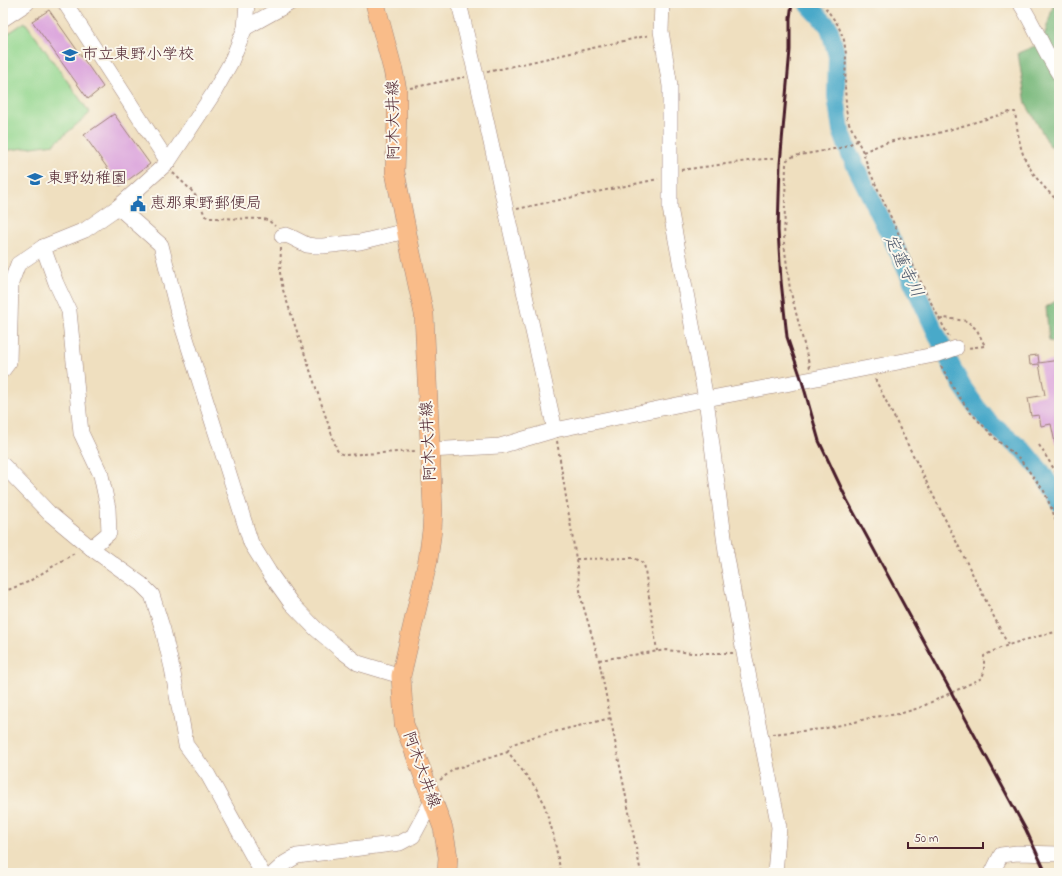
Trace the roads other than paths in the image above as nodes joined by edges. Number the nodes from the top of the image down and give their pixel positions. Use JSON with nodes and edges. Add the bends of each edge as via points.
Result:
{"nodes":[{"id":1,"x":27,"y":3,"type":"edge"},
{"id":2,"x":65,"y":3,"type":"edge"},
{"id":3,"x":247,"y":3,"type":"edge"},
{"id":4,"x":290,"y":3,"type":"edge"},
{"id":5,"x":375,"y":3,"type":"edge"},
{"id":6,"x":459,"y":3,"type":"edge"},
{"id":7,"x":662,"y":3,"type":"edge"},
{"id":8,"x":1020,"y":3,"type":"edge"},
{"id":9,"x":3,"y":19,"type":"edge"},
{"id":10,"x":245,"y":28,"type":"junction"},
{"id":11,"x":1059,"y":74,"type":"edge"},
{"id":12,"x":181,"y":142,"type":"junction"},
{"id":13,"x":157,"y":144,"type":"junction"},
{"id":14,"x":167,"y":163,"type":"junction"},
{"id":15,"x":118,"y":207,"type":"junction"},
{"id":16,"x":406,"y":231,"type":"junction"},
{"id":17,"x":282,"y":236,"type":"road end"},
{"id":18,"x":43,"y":248,"type":"junction"},
{"id":19,"x":956,"y":348,"type":"road end"},
{"id":20,"x":3,"y":370,"type":"edge"},
{"id":21,"x":706,"y":399,"type":"junction"},
{"id":22,"x":555,"y":430,"type":"junction"},
{"id":23,"x":430,"y":450,"type":"junction"},
{"id":24,"x":3,"y":465,"type":"edge"},
{"id":25,"x":91,"y":548,"type":"junction"},
{"id":26,"x":401,"y":676,"type":"junction"},
{"id":27,"x":431,"y":794,"type":"junction"},
{"id":28,"x":1059,"y":854,"type":"edge"},
{"id":29,"x":262,"y":873,"type":"edge"},
{"id":30,"x":274,"y":873,"type":"edge"},
{"id":31,"x":447,"y":873,"type":"edge"},
{"id":32,"x":775,"y":873,"type":"edge"},
{"id":33,"x":992,"y":873,"type":"edge"}],
"edges":[{"from":1,"to":9,"type":"street"},
{"from":2,"to":13,"type":"street"},
{"from":3,"to":10,"type":"street"},
{"from":4,"to":10,"type":"street"},
{"from":5,"to":16,"type":"main road","name":"阿木大井線","via":[[397,90],[395,172]]},
{"from":6,"to":22,"type":"street"},
{"from":7,"to":21,"type":"street","via":[[661,32],[670,86],[670,208]]},
{"from":8,"to":11,"type":"street"},
{"from":10,"to":12,"type":"street","via":[[214,94]]},
{"from":12,"to":13,"type":"street"},
{"from":12,"to":14,"type":"street"},
{"from":13,"to":14,"type":"street"},
{"from":14,"to":15,"type":"street"},
{"from":15,"to":18,"type":"street","via":[[85,230]]},
{"from":15,"to":26,"type":"street","via":[[161,245],[178,313],[251,543],[291,603],[316,629],[358,663]]},
{"from":16,"to":17,"type":"street","via":[[360,242],[323,246],[307,245],[286,235]]},
{"from":16,"to":23,"type":"main road","name":"阿木大井線","via":[[424,314]]},
{"from":18,"to":20,"type":"street","via":[[18,264],[11,283],[9,362]]},
{"from":18,"to":25,"type":"street","via":[[69,311],[81,433],[101,475],[108,508],[109,533]]},
{"from":19,"to":21,"type":"street","via":[[870,368]]},
{"from":21,"to":22,"type":"street"},
{"from":21,"to":32,"type":"street","via":[[726,552],[779,827]]},
{"from":22,"to":23,"type":"street","via":[[500,446]]},
{"from":23,"to":26,"type":"main road","name":"阿木大井線","via":[[433,510],[431,542]]},
{"from":24,"to":25,"type":"street","via":[[49,513]]},
{"from":25,"to":29,"type":"street","via":[[152,595],[163,630],[186,745],[208,775]]},
{"from":26,"to":27,"type":"main road","name":"阿木大井線","via":[[404,724]]},
{"from":27,"to":30,"type":"street","via":[[413,836],[400,843],[297,856]]},
{"from":27,"to":31,"type":"main road","name":"阿木大井線","via":[[443,828],[448,857]]},
{"from":28,"to":33,"type":"street","via":[[1001,855]]}]}
